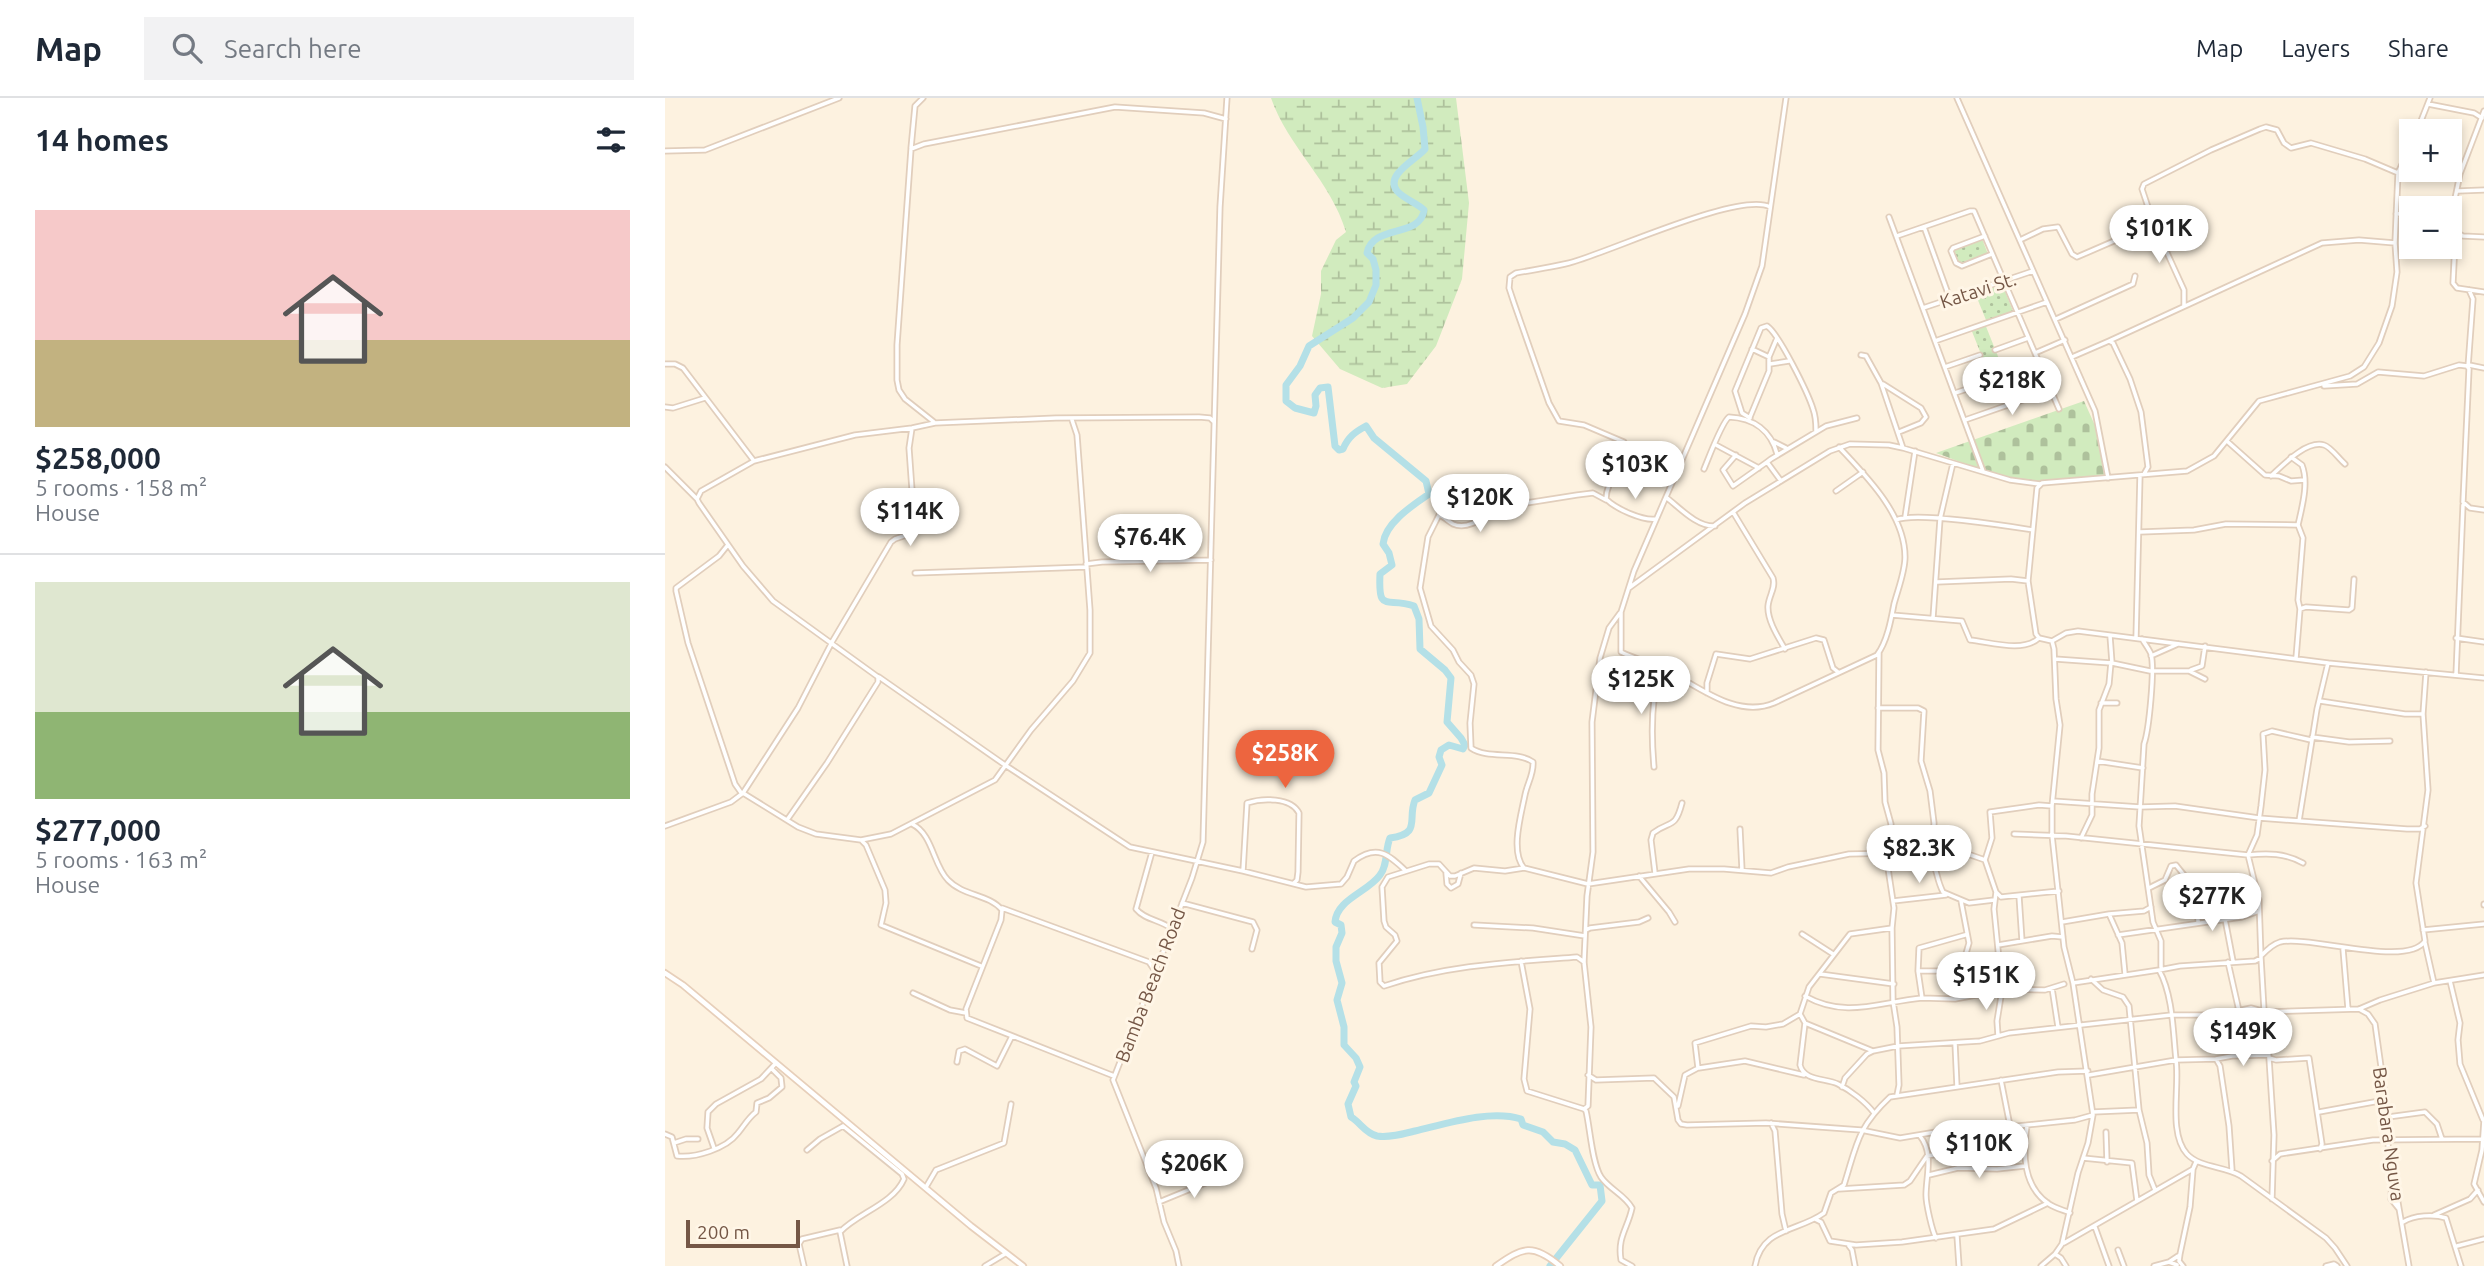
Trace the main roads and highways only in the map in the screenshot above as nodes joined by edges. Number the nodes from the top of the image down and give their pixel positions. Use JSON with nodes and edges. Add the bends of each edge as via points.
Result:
{"nodes":[{"id":1,"x":665,"y":973,"type":"edge"},
{"id":2,"x":1558,"y":1265,"type":"edge"},
{"id":3,"x":1023,"y":1266,"type":"edge"},
{"id":4,"x":1496,"y":1266,"type":"edge"}],
"edges":[{"from":1,"to":3,"type":"main road"},
{"from":2,"to":4,"type":"main road","via":[[1538,1251],[1522,1251]]}]}
